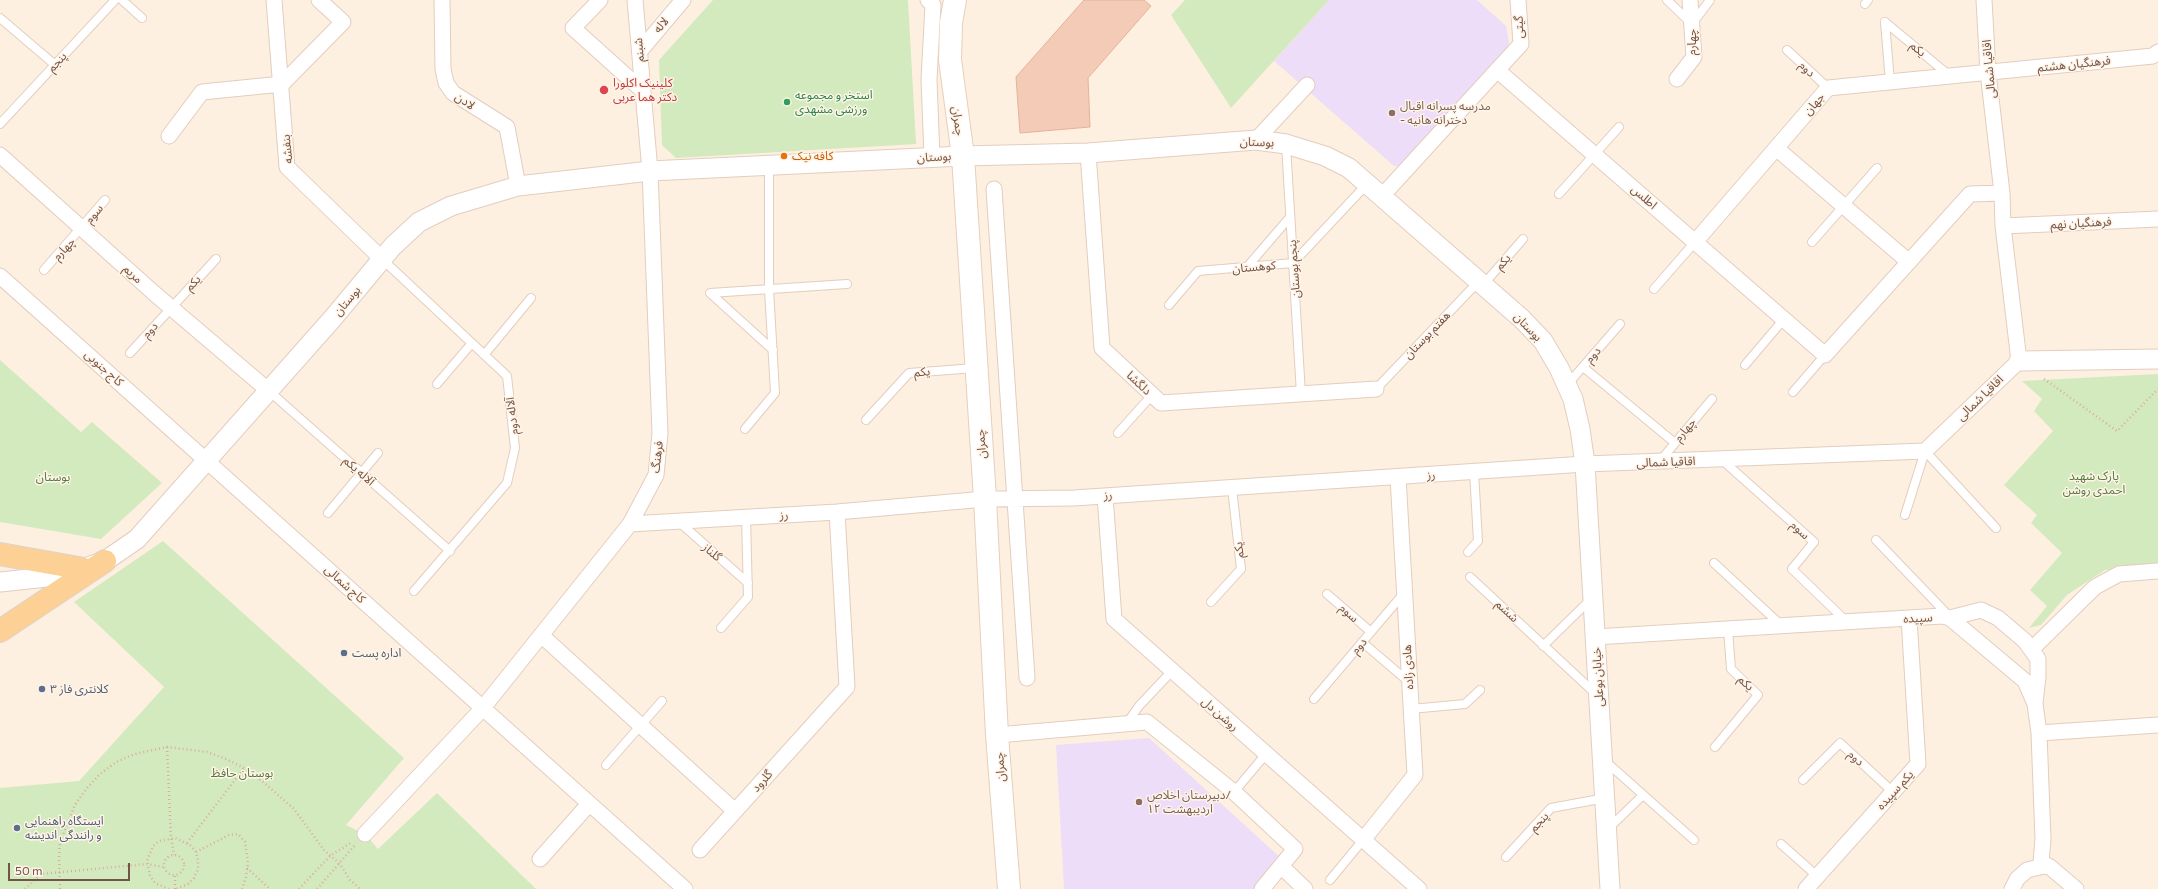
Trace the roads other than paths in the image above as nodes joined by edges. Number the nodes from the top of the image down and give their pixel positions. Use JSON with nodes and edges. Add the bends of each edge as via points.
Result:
{"nodes":[{"id":1,"x":115,"y":0,"type":"edge"},
{"id":2,"x":122,"y":0,"type":"edge"},
{"id":3,"x":274,"y":0,"type":"edge"},
{"id":4,"x":319,"y":0,"type":"edge"},
{"id":5,"x":442,"y":0,"type":"edge"},
{"id":6,"x":600,"y":0,"type":"edge"},
{"id":7,"x":635,"y":0,"type":"edge"},
{"id":8,"x":683,"y":0,"type":"edge"},
{"id":9,"x":928,"y":0,"type":"edge"},
{"id":10,"x":955,"y":0,"type":"edge"},
{"id":11,"x":1518,"y":0,"type":"edge"},
{"id":12,"x":1667,"y":0,"type":"edge"},
{"id":13,"x":1690,"y":0,"type":"edge"},
{"id":14,"x":1710,"y":0,"type":"edge"},
{"id":15,"x":1984,"y":0,"type":"edge"},
{"id":16,"x":0,"y":18,"type":"edge"},
{"id":17,"x":142,"y":18,"type":"dead end"},
{"id":18,"x":1692,"y":24,"type":"junction"},
{"id":19,"x":1787,"y":50,"type":"dead end"},
{"id":20,"x":640,"y":51,"type":"junction"},
{"id":21,"x":2158,"y":52,"type":"edge"},
{"id":22,"x":54,"y":64,"type":"junction"},
{"id":23,"x":1497,"y":70,"type":"junction"},
{"id":24,"x":1988,"y":72,"type":"junction"},
{"id":25,"x":1950,"y":76,"type":"junction"},
{"id":26,"x":1678,"y":79,"type":"dead end"},
{"id":27,"x":1890,"y":82,"type":"junction"},
{"id":28,"x":282,"y":84,"type":"junction"},
{"id":29,"x":1307,"y":85,"type":"dead end"},
{"id":30,"x":1828,"y":88,"type":"junction"},
{"id":31,"x":643,"y":91,"type":"junction"},
{"id":32,"x":0,"y":124,"type":"edge"},
{"id":33,"x":1619,"y":127,"type":"dead end"},
{"id":34,"x":168,"y":136,"type":"dead end"},
{"id":35,"x":1256,"y":140,"type":"junction"},
{"id":36,"x":1286,"y":144,"type":"junction"},
{"id":37,"x":1776,"y":148,"type":"junction"},
{"id":38,"x":1088,"y":153,"type":"junction"},
{"id":39,"x":1594,"y":154,"type":"junction"},
{"id":40,"x":0,"y":155,"type":"edge"},
{"id":41,"x":963,"y":156,"type":"junction"},
{"id":42,"x":932,"y":157,"type":"junction"},
{"id":43,"x":769,"y":166,"type":"junction"},
{"id":44,"x":1877,"y":168,"type":"dead end"},
{"id":45,"x":650,"y":171,"type":"junction"},
{"id":46,"x":1367,"y":183,"type":"junction"},
{"id":47,"x":518,"y":186,"type":"junction"},
{"id":48,"x":994,"y":189,"type":"dead end"},
{"id":49,"x":2002,"y":193,"type":"junction"},
{"id":50,"x":1559,"y":194,"type":"dead end"},
{"id":51,"x":1382,"y":196,"type":"junction"},
{"id":52,"x":106,"y":200,"type":"dead end"},
{"id":53,"x":1843,"y":206,"type":"junction"},
{"id":54,"x":1290,"y":217,"type":"junction"},
{"id":55,"x":2158,"y":219,"type":"edge"},
{"id":56,"x":2003,"y":226,"type":"junction"},
{"id":57,"x":83,"y":228,"type":"junction"},
{"id":58,"x":1523,"y":240,"type":"dead end"},
{"id":59,"x":1695,"y":242,"type":"junction"},
{"id":60,"x":1812,"y":242,"type":"dead end"},
{"id":61,"x":216,"y":259,"type":"dead end"},
{"id":62,"x":382,"y":260,"type":"junction"},
{"id":63,"x":1909,"y":262,"type":"junction"},
{"id":64,"x":1293,"y":264,"type":"junction"},
{"id":65,"x":1247,"y":268,"type":"junction"},
{"id":66,"x":44,"y":270,"type":"dead end"},
{"id":67,"x":0,"y":276,"type":"edge"},
{"id":68,"x":1481,"y":283,"type":"junction"},
{"id":69,"x":847,"y":284,"type":"dead end"},
{"id":70,"x":769,"y":289,"type":"junction"},
{"id":71,"x":1654,"y":289,"type":"dead end"},
{"id":72,"x":531,"y":298,"type":"dead end"},
{"id":73,"x":1170,"y":305,"type":"dead end"},
{"id":74,"x":171,"y":308,"type":"junction"},
{"id":75,"x":1784,"y":319,"type":"junction"},
{"id":76,"x":1620,"y":324,"type":"dead end"},
{"id":77,"x":472,"y":343,"type":"junction"},
{"id":78,"x":773,"y":350,"type":"junction"},
{"id":79,"x":130,"y":352,"type":"dead end"},
{"id":80,"x":484,"y":355,"type":"junction"},
{"id":81,"x":1825,"y":355,"type":"junction"},
{"id":82,"x":2158,"y":359,"type":"edge"},
{"id":83,"x":2019,"y":361,"type":"junction"},
{"id":84,"x":1745,"y":365,"type":"dead end"},
{"id":85,"x":1583,"y":367,"type":"junction"},
{"id":86,"x":975,"y":368,"type":"junction"},
{"id":87,"x":437,"y":384,"type":"dead end"},
{"id":88,"x":1567,"y":385,"type":"junction"},
{"id":89,"x":1376,"y":388,"type":"joint"},
{"id":90,"x":269,"y":391,"type":"junction"},
{"id":91,"x":1793,"y":392,"type":"dead end"},
{"id":92,"x":1301,"y":394,"type":"junction"},
{"id":93,"x":1152,"y":395,"type":"junction"},
{"id":94,"x":1712,"y":398,"type":"dead end"},
{"id":95,"x":866,"y":420,"type":"dead end"},
{"id":96,"x":745,"y":429,"type":"dead end"},
{"id":97,"x":1118,"y":433,"type":"dead end"},
{"id":98,"x":1675,"y":443,"type":"junction"},
{"id":99,"x":1925,"y":451,"type":"junction"},
{"id":100,"x":378,"y":453,"type":"dead end"},
{"id":101,"x":1721,"y":459,"type":"junction"},
{"id":102,"x":208,"y":460,"type":"junction"},
{"id":103,"x":1659,"y":462,"type":"junction"},
{"id":104,"x":1585,"y":464,"type":"junction"},
{"id":105,"x":1474,"y":472,"type":"junction"},
{"id":106,"x":362,"y":473,"type":"junction"},
{"id":107,"x":1398,"y":477,"type":"junction"},
{"id":108,"x":1232,"y":488,"type":"junction"},
{"id":109,"x":1105,"y":496,"type":"junction"},
{"id":110,"x":1014,"y":498,"type":"junction"},
{"id":111,"x":985,"y":499,"type":"junction"},
{"id":112,"x":838,"y":512,"type":"junction"},
{"id":113,"x":328,"y":513,"type":"dead end"},
{"id":114,"x":1905,"y":515,"type":"dead end"},
{"id":115,"x":746,"y":517,"type":"junction"},
{"id":116,"x":677,"y":521,"type":"junction"},
{"id":117,"x":630,"y":524,"type":"junction"},
{"id":118,"x":1996,"y":528,"type":"dead end"},
{"id":119,"x":1876,"y":540,"type":"dead end"},
{"id":120,"x":450,"y":551,"type":"junction"},
{"id":121,"x":1468,"y":552,"type":"dead end"},
{"id":122,"x":0,"y":554,"type":"edge"},
{"id":123,"x":104,"y":561,"type":"junction"},
{"id":124,"x":1714,"y":563,"type":"dead end"},
{"id":125,"x":84,"y":569,"type":"junction"},
{"id":126,"x":2158,"y":571,"type":"edge"},
{"id":127,"x":1470,"y":577,"type":"dead end"},
{"id":128,"x":0,"y":582,"type":"edge"},
{"id":129,"x":748,"y":583,"type":"junction"},
{"id":130,"x":414,"y":591,"type":"dead end"},
{"id":131,"x":1405,"y":593,"type":"junction"},
{"id":132,"x":1327,"y":594,"type":"dead end"},
{"id":133,"x":1593,"y":597,"type":"junction"},
{"id":134,"x":1211,"y":602,"type":"dead end"},
{"id":135,"x":1909,"y":618,"type":"junction"},
{"id":136,"x":1950,"y":618,"type":"junction"},
{"id":137,"x":1847,"y":622,"type":"junction"},
{"id":138,"x":1782,"y":626,"type":"junction"},
{"id":139,"x":721,"y":628,"type":"dead end"},
{"id":140,"x":1728,"y":629,"type":"junction"},
{"id":141,"x":0,"y":631,"type":"edge"},
{"id":142,"x":1371,"y":632,"type":"junction"},
{"id":143,"x":541,"y":635,"type":"junction"},
{"id":144,"x":1595,"y":637,"type":"junction"},
{"id":145,"x":1362,"y":642,"type":"junction"},
{"id":146,"x":1543,"y":646,"type":"junction"},
{"id":147,"x":2032,"y":649,"type":"junction"},
{"id":148,"x":1172,"y":672,"type":"junction"},
{"id":149,"x":1027,"y":678,"type":"dead end"},
{"id":150,"x":1409,"y":682,"type":"junction"},
{"id":151,"x":1480,"y":690,"type":"dead end"},
{"id":152,"x":1599,"y":697,"type":"junction"},
{"id":153,"x":1314,"y":700,"type":"dead end"},
{"id":154,"x":662,"y":701,"type":"dead end"},
{"id":155,"x":2035,"y":704,"type":"junction"},
{"id":156,"x":482,"y":709,"type":"junction"},
{"id":157,"x":1411,"y":709,"type":"junction"},
{"id":158,"x":1127,"y":723,"type":"junction"},
{"id":159,"x":640,"y":725,"type":"junction"},
{"id":160,"x":2158,"y":725,"type":"edge"},
{"id":161,"x":2039,"y":733,"type":"junction"},
{"id":162,"x":997,"y":735,"type":"junction"},
{"id":163,"x":1715,"y":747,"type":"dead end"},
{"id":164,"x":1266,"y":754,"type":"junction"},
{"id":165,"x":1602,"y":758,"type":"junction"},
{"id":166,"x":606,"y":765,"type":"dead end"},
{"id":167,"x":1803,"y":780,"type":"dead end"},
{"id":168,"x":1234,"y":792,"type":"junction"},
{"id":169,"x":1893,"y":792,"type":"junction"},
{"id":170,"x":1644,"y":795,"type":"junction"},
{"id":171,"x":1605,"y":798,"type":"junction"},
{"id":172,"x":589,"y":804,"type":"junction"},
{"id":173,"x":735,"y":811,"type":"junction"},
{"id":174,"x":1607,"y":830,"type":"junction"},
{"id":175,"x":364,"y":834,"type":"road end"},
{"id":176,"x":1363,"y":840,"type":"junction"},
{"id":177,"x":1694,"y":840,"type":"dead end"},
{"id":178,"x":1781,"y":844,"type":"dead end"},
{"id":179,"x":700,"y":850,"type":"dead end"},
{"id":180,"x":1506,"y":857,"type":"dead end"},
{"id":181,"x":540,"y":859,"type":"dead end"},
{"id":182,"x":2050,"y":867,"type":"junction"},
{"id":183,"x":1282,"y":868,"type":"junction"},
{"id":184,"x":1817,"y":876,"type":"junction"},
{"id":185,"x":1330,"y":880,"type":"dead end"},
{"id":186,"x":685,"y":889,"type":"edge"},
{"id":187,"x":1009,"y":889,"type":"edge"},
{"id":188,"x":1262,"y":889,"type":"edge"},
{"id":189,"x":1305,"y":889,"type":"edge"},
{"id":190,"x":1419,"y":889,"type":"edge"},
{"id":191,"x":1610,"y":889,"type":"edge"},
{"id":192,"x":1806,"y":889,"type":"edge"},
{"id":193,"x":2012,"y":889,"type":"edge"},
{"id":194,"x":2076,"y":889,"type":"edge"}],
"edges":[{"from":1,"to":22,"type":"lane","name":"پنجم"},
{"from":2,"to":17,"type":"lane"},
{"from":3,"to":28,"type":"street","name":"بنفشه"},
{"from":4,"to":28,"type":"street","via":[[343,22]]},
{"from":5,"to":47,"type":"street","name":"لادن","via":[[443,69],[446,83],[453,94],[507,127]]},
{"from":6,"to":31,"type":"street","via":[[573,28]]},
{"from":7,"to":20,"type":"street","name":"شبنم"},
{"from":8,"to":20,"type":"street","name":"لاله"},
{"from":9,"to":42,"type":"street","via":[[933,4],[928,80]]},
{"from":10,"to":41,"type":"main road","name":"چمران","via":[[951,23],[950,60]]},
{"from":11,"to":23,"type":"street","name":"گیتی","via":[[1521,44]]},
{"from":12,"to":18,"type":"lane"},
{"from":13,"to":18,"type":"street","name":"چهارم"},
{"from":14,"to":18,"type":"lane"},
{"from":15,"to":24,"type":"street","name":"اقاقیا شمالی"},
{"from":16,"to":22,"type":"lane"},
{"from":18,"to":26,"type":"street","name":"چهارم","via":[[1694,57]]},
{"from":19,"to":30,"type":"lane","name":"دوم"},
{"from":20,"to":31,"type":"street","name":"شبنم"},
{"from":21,"to":24,"type":"street","name":"فرهنگیان هشتم","via":[[2152,56]]},
{"from":22,"to":32,"type":"lane","name":"پنجم"},
{"from":23,"to":39,"type":"street","name":"اطلس"},
{"from":23,"to":51,"type":"street"},
{"from":24,"to":25,"type":"street","name":"جهان"},
{"from":24,"to":49,"type":"street","name":"اقاقیا شمالی"},
{"from":25,"to":27,"type":"street","name":"جهان"},
{"from":25,"to":27,"type":"lane","name":"یکم","via":[[1885,22]]},
{"from":27,"to":30,"type":"street","name":"جهان"},
{"from":28,"to":34,"type":"street","via":[[202,92]]},
{"from":28,"to":62,"type":"street","name":"بنفشه","via":[[287,167]]},
{"from":29,"to":35,"type":"street"},
{"from":30,"to":37,"type":"street","name":"جهان"},
{"from":31,"to":45,"type":"street","name":"شبنم"},
{"from":33,"to":39,"type":"lane"},
{"from":35,"to":36,"type":"street","name":"بوستان"},
{"from":35,"to":38,"type":"street","name":"بوستان"},
{"from":36,"to":46,"type":"street","name":"بوستان","via":[[1325,156],[1349,168]]},
{"from":36,"to":54,"type":"lane","name":"پنجم بوستان"},
{"from":37,"to":53,"type":"street"},
{"from":37,"to":59,"type":"street","name":"جهان"},
{"from":38,"to":41,"type":"street","name":"بوستان"},
{"from":38,"to":93,"type":"street","name":"دلگشا","via":[[1102,348]]},
{"from":39,"to":50,"type":"lane"},
{"from":39,"to":59,"type":"street","name":"اطلس"},
{"from":40,"to":57,"type":"street","name":"مریم"},
{"from":41,"to":42,"type":"street","name":"بوستان"},
{"from":41,"to":86,"type":"main road","name":"چمران"},
{"from":42,"to":43,"type":"street","name":"بوستان"},
{"from":43,"to":45,"type":"street","name":"بوستان"},
{"from":43,"to":70,"type":"lane"},
{"from":44,"to":53,"type":"lane"},
{"from":45,"to":47,"type":"street","name":"بوستان"},
{"from":45,"to":117,"type":"street","name":"فرهنگ","via":[[660,433],[656,475]]},
{"from":46,"to":51,"type":"street","name":"بوستان"},
{"from":46,"to":64,"type":"lane","name":"کوهستان"},
{"from":47,"to":62,"type":"street","name":"بوستان","via":[[451,206],[418,222]]},
{"from":48,"to":110,"type":"street"},
{"from":49,"to":56,"type":"street","name":"اقاقیا شمالی"},
{"from":49,"to":63,"type":"street","via":[[1970,194]]},
{"from":51,"to":68,"type":"street","name":"بوستان"},
{"from":52,"to":57,"type":"lane","name":"سوم"},
{"from":53,"to":60,"type":"lane"},
{"from":53,"to":63,"type":"street"},
{"from":54,"to":64,"type":"lane","name":"پنجم بوستان"},
{"from":54,"to":65,"type":"lane"},
{"from":55,"to":56,"type":"street","name":"فرهنگیان نهم"},
{"from":56,"to":83,"type":"street","name":"اقاقیا شمالی"},
{"from":57,"to":66,"type":"lane","name":"چهارم"},
{"from":57,"to":74,"type":"street","name":"مریم"},
{"from":58,"to":68,"type":"lane","name":"یکم"},
{"from":59,"to":71,"type":"lane"},
{"from":59,"to":75,"type":"street","name":"اطلس"},
{"from":61,"to":74,"type":"lane","name":"یکم"},
{"from":62,"to":77,"type":"lane","name":"آلاله دوم"},
{"from":62,"to":90,"type":"street","name":"بوستان"},
{"from":63,"to":81,"type":"street"},
{"from":64,"to":65,"type":"lane","name":"کوهستان"},
{"from":64,"to":92,"type":"lane","name":"پنجم بوستان"},
{"from":65,"to":73,"type":"lane","name":"کوهستان","via":[[1198,271]]},
{"from":67,"to":102,"type":"street","name":"کاج جنوبی"},
{"from":68,"to":88,"type":"street","name":"بوستان","via":[[1543,341]]},
{"from":68,"to":89,"type":"lane","name":"هفتم بوستان"},
{"from":69,"to":70,"type":"lane"},
{"from":70,"to":78,"type":"lane"},
{"from":70,"to":78,"type":"lane","via":[[710,293]]},
{"from":72,"to":80,"type":"lane"},
{"from":74,"to":79,"type":"lane","name":"دوم"},
{"from":74,"to":90,"type":"street","name":"مریم"},
{"from":75,"to":81,"type":"street","name":"اطلس"},
{"from":75,"to":84,"type":"lane"},
{"from":76,"to":85,"type":"lane","name":"دوم"},
{"from":77,"to":80,"type":"lane","name":"آلاله دوم"},
{"from":77,"to":87,"type":"lane"},
{"from":78,"to":96,"type":"lane","via":[[775,393]]},
{"from":80,"to":120,"type":"lane","name":"آلاله دوم","via":[[507,376],[515,448],[507,483]]},
{"from":81,"to":91,"type":"lane"},
{"from":82,"to":83,"type":"street"},
{"from":83,"to":99,"type":"street","name":"اقاقیا شمالی"},
{"from":85,"to":88,"type":"lane","name":"دوم"},
{"from":85,"to":98,"type":"lane"},
{"from":86,"to":95,"type":"lane","name":"یکم","via":[[909,373]]},
{"from":86,"to":111,"type":"main road","name":"چمران"},
{"from":88,"to":104,"type":"street","name":"بوستان","via":[[1580,429]]},
{"from":89,"to":92,"type":"street","name":"دلگشا"},
{"from":90,"to":102,"type":"street","name":"بوستان"},
{"from":90,"to":106,"type":"lane","name":"آلاله یکم"},
{"from":92,"to":93,"type":"street","name":"دلگشا","via":[[1161,403]]},
{"from":93,"to":97,"type":"lane"},
{"from":94,"to":98,"type":"lane","name":"چهارم"},
{"from":98,"to":103,"type":"lane","name":"چهارم"},
{"from":99,"to":101,"type":"street","name":"اقاقیا شمالی"},
{"from":99,"to":114,"type":"lane"},
{"from":99,"to":118,"type":"lane"},
{"from":100,"to":106,"type":"lane"},
{"from":101,"to":103,"type":"street","name":"اقاقیا شمالی"},
{"from":101,"to":137,"type":"lane","name":"سوم","via":[[1814,542],[1792,569]]},
{"from":102,"to":123,"type":"street","name":"بوستان","via":[[137,539]]},
{"from":102,"to":156,"type":"street","name":"کاج شمالی"},
{"from":103,"to":104,"type":"street","name":"اقاقیا شمالی"},
{"from":104,"to":105,"type":"street","name":"رز"},
{"from":104,"to":133,"type":"street","name":"خیابان بوعلی"},
{"from":105,"to":107,"type":"street","name":"رز"},
{"from":105,"to":121,"type":"lane","via":[[1478,541]]},
{"from":106,"to":113,"type":"lane"},
{"from":106,"to":120,"type":"lane","name":"آلاله یکم"},
{"from":107,"to":108,"type":"street","name":"رز"},
{"from":107,"to":131,"type":"street","name":"هادی زاده"},
{"from":108,"to":109,"type":"street","name":"رز"},
{"from":108,"to":134,"type":"lane","name":"یکم","via":[[1241,569]]},
{"from":109,"to":110,"type":"street","name":"رز"},
{"from":109,"to":148,"type":"street","name":"روشن دل","via":[[1114,619]]},
{"from":110,"to":111,"type":"street","name":"رز"},
{"from":110,"to":149,"type":"street"},
{"from":111,"to":112,"type":"street","name":"رز"},
{"from":111,"to":162,"type":"main road","name":"چمران"},
{"from":112,"to":115,"type":"street","name":"رز"},
{"from":112,"to":173,"type":"street","name":"گلرود","via":[[847,687]]},
{"from":115,"to":116,"type":"street","name":"رز"},
{"from":115,"to":129,"type":"lane"},
{"from":116,"to":117,"type":"street","name":"رز"},
{"from":116,"to":129,"type":"lane","name":"گلناز"},
{"from":117,"to":143,"type":"street","name":"فرهنگ"},
{"from":119,"to":136,"type":"lane"},
{"from":120,"to":130,"type":"lane","name":"آلاله دوم"},
{"from":122,"to":125,"type":"main road"},
{"from":123,"to":125,"type":"street","name":"بوستان"},
{"from":123,"to":141,"type":"main road"},
{"from":124,"to":138,"type":"lane"},
{"from":125,"to":128,"type":"street","name":"بوستان","via":[[65,575]]},
{"from":126,"to":147,"type":"street","via":[[2118,574],[2095,587]]},
{"from":127,"to":146,"type":"lane","name":"ششم"},
{"from":129,"to":139,"type":"lane","via":[[748,597]]},
{"from":131,"to":142,"type":"lane","name":"دوم"},
{"from":131,"to":150,"type":"street","name":"هادی زاده"},
{"from":132,"to":142,"type":"lane","name":"سوم"},
{"from":133,"to":144,"type":"street","name":"خیابان بوعلی"},
{"from":133,"to":146,"type":"lane"},
{"from":135,"to":136,"type":"street","name":"سپیده"},
{"from":135,"to":137,"type":"street","name":"سپیده"},
{"from":135,"to":169,"type":"street","name":"یکم سپیده","via":[[1918,764]]},
{"from":136,"to":147,"type":"street","via":[[1981,610],[1989,613],[2011,628]]},
{"from":136,"to":155,"type":"street","name":"سپیده","via":[[2025,681]]},
{"from":137,"to":138,"type":"street","name":"سپیده"},
{"from":138,"to":140,"type":"street","name":"سپیده"},
{"from":140,"to":144,"type":"street","name":"سپیده"},
{"from":140,"to":163,"type":"lane","name":"یکم","via":[[1731,669],[1758,695]]},
{"from":142,"to":145,"type":"lane","name":"دوم"},
{"from":143,"to":156,"type":"street","name":"فرهنگ"},
{"from":143,"to":159,"type":"street"},
{"from":144,"to":152,"type":"street","name":"خیابان بوعلی"},
{"from":145,"to":150,"type":"lane"},
{"from":145,"to":153,"type":"lane","name":"دوم"},
{"from":146,"to":152,"type":"lane","name":"ششم"},
{"from":147,"to":155,"type":"street","via":[[2038,659]]},
{"from":148,"to":158,"type":"lane","via":[[1139,706]]},
{"from":148,"to":164,"type":"street","name":"روشن دل"},
{"from":150,"to":157,"type":"street","name":"هادی زاده"},
{"from":151,"to":157,"type":"lane","via":[[1465,704]]},
{"from":152,"to":165,"type":"street","name":"خیابان بوعلی"},
{"from":154,"to":159,"type":"lane"},
{"from":155,"to":161,"type":"street","name":"سپیده"},
{"from":156,"to":172,"type":"street","name":"کاج شمالی"},
{"from":156,"to":175,"type":"street","name":"فرهنگ"},
{"from":157,"to":176,"type":"street","name":"هادی زاده","via":[[1415,775]]},
{"from":158,"to":162,"type":"street"},
{"from":158,"to":168,"type":"street","via":[[1147,722]]},
{"from":159,"to":166,"type":"lane"},
{"from":159,"to":173,"type":"street"},
{"from":160,"to":161,"type":"street"},
{"from":161,"to":182,"type":"street","name":"سپیده","via":[[2043,839],[2041,862]]},
{"from":162,"to":187,"type":"main road","name":"چمران"},
{"from":164,"to":168,"type":"lane"},
{"from":164,"to":176,"type":"street","name":"روشن دل"},
{"from":165,"to":170,"type":"lane"},
{"from":165,"to":171,"type":"street","name":"خیابان بوعلی"},
{"from":167,"to":169,"type":"lane","name":"دوم","via":[[1840,743]]},
{"from":168,"to":183,"type":"street","via":[[1295,849]]},
{"from":169,"to":184,"type":"street","name":"یکم سپیده"},
{"from":170,"to":174,"type":"lane"},
{"from":170,"to":177,"type":"lane"},
{"from":171,"to":174,"type":"street","name":"خیابان بوعلی"},
{"from":171,"to":180,"type":"lane","name":"پنجم","via":[[1552,808]]},
{"from":172,"to":181,"type":"street"},
{"from":172,"to":186,"type":"street","name":"کاج شمالی"},
{"from":173,"to":179,"type":"street","name":"گلرود"},
{"from":174,"to":191,"type":"street","name":"خیابان بوعلی"},
{"from":176,"to":185,"type":"lane"},
{"from":176,"to":190,"type":"street","name":"روشن دل"},
{"from":178,"to":184,"type":"lane"},
{"from":182,"to":193,"type":"street","via":[[2027,870],[2017,879]]},
{"from":182,"to":194,"type":"street"},
{"from":183,"to":188,"type":"street"},
{"from":183,"to":189,"type":"street"},
{"from":184,"to":192,"type":"street","name":"یکم سپیده"}]}
